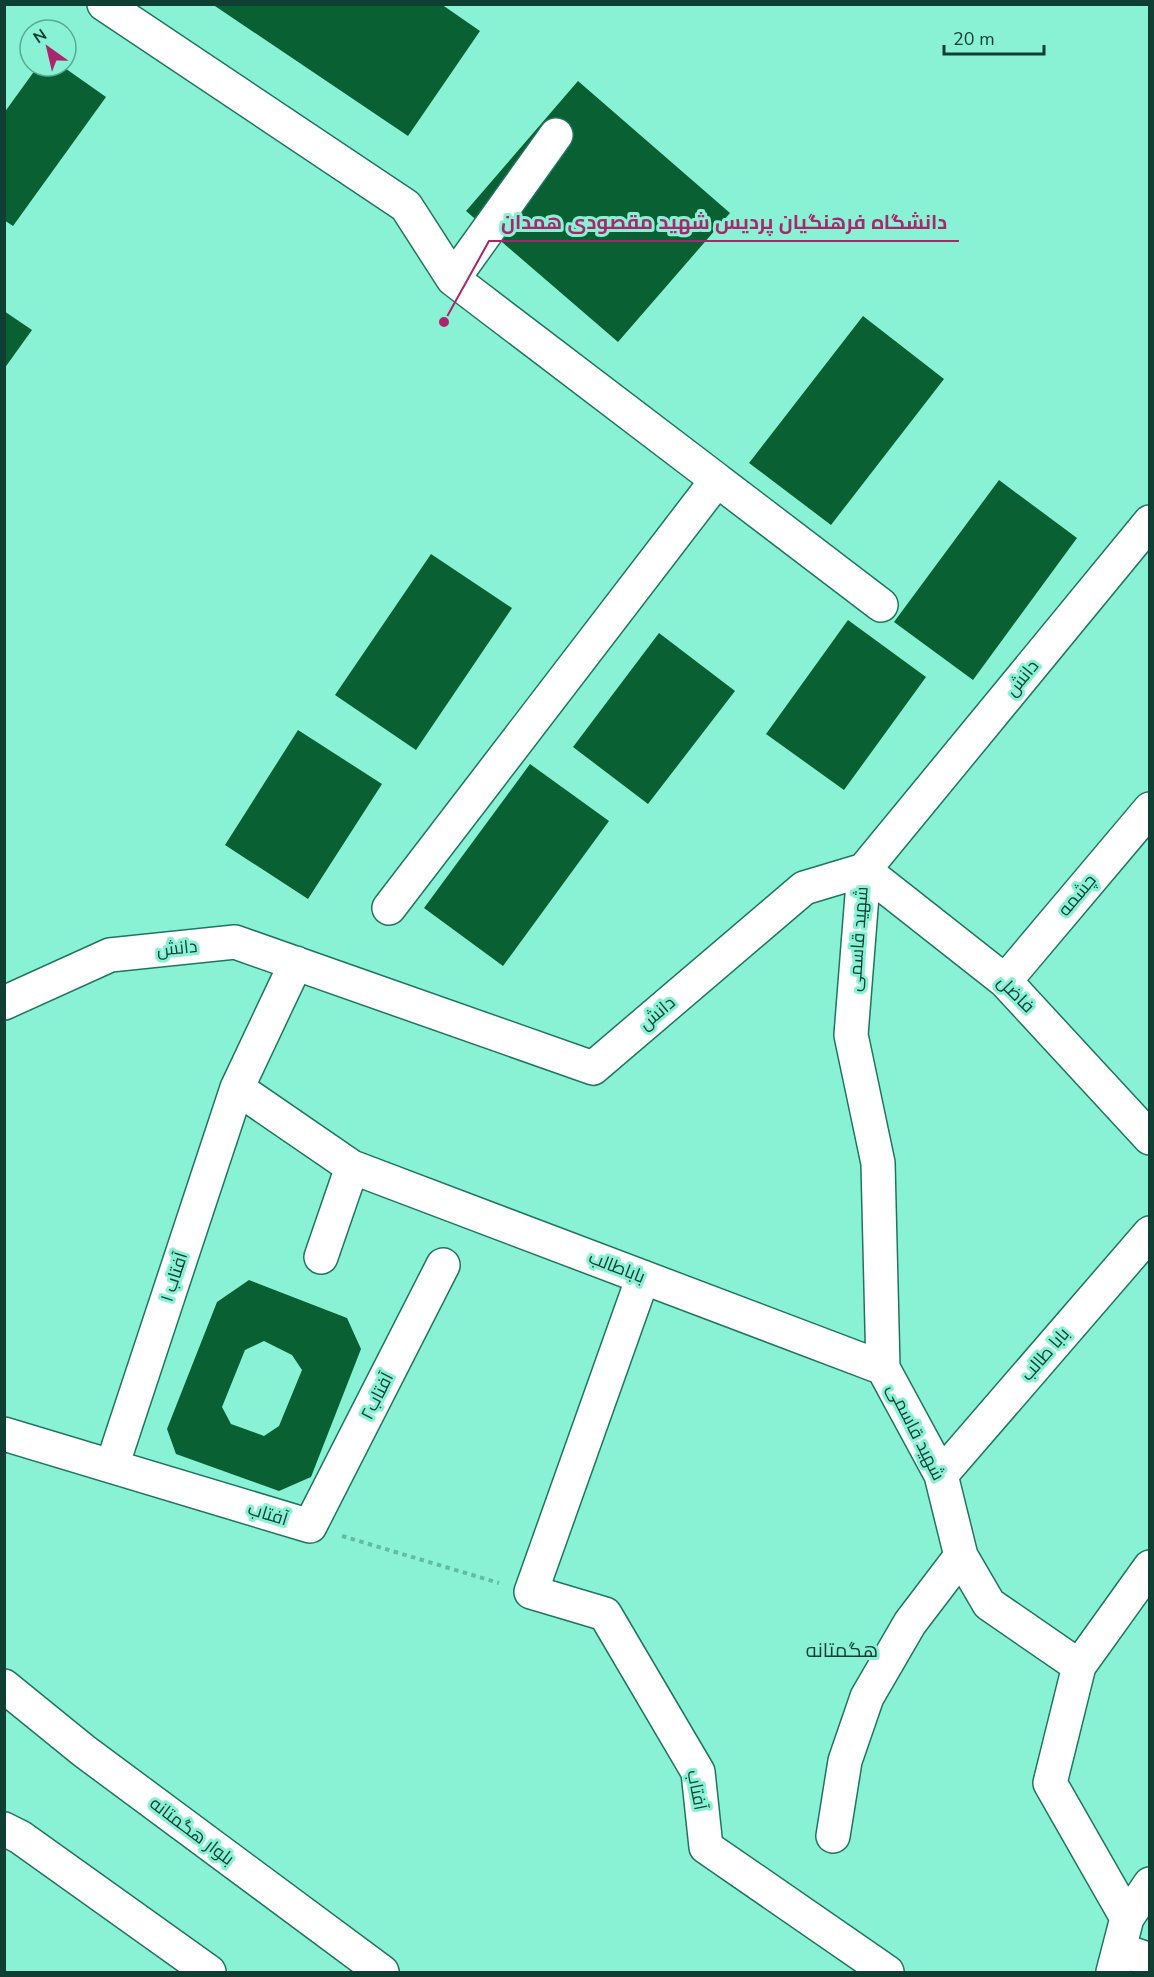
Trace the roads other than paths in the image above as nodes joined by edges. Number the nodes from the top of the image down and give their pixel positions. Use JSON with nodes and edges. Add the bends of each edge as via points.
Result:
{"nodes":[{"id":1,"x":104,"y":4,"type":"edge"},
{"id":2,"x":555,"y":135,"type":"dead end"},
{"id":3,"x":453,"y":279,"type":"junction"},
{"id":4,"x":717,"y":480,"type":"junction"},
{"id":5,"x":1149,"y":522,"type":"edge"},
{"id":6,"x":881,"y":604,"type":"dead end"},
{"id":7,"x":1149,"y":809,"type":"edge"},
{"id":8,"x":864,"y":870,"type":"junction"},
{"id":9,"x":389,"y":908,"type":"dead end"},
{"id":10,"x":296,"y":963,"type":"junction"},
{"id":11,"x":1005,"y":981,"type":"junction"},
{"id":12,"x":4,"y":1003,"type":"edge"},
{"id":13,"x":237,"y":1088,"type":"junction"},
{"id":14,"x":1149,"y":1138,"type":"edge"},
{"id":15,"x":352,"y":1167,"type":"junction"},
{"id":16,"x":1149,"y":1233,"type":"edge"},
{"id":17,"x":321,"y":1257,"type":"dead end"},
{"id":18,"x":443,"y":1265,"type":"dead end"},
{"id":19,"x":643,"y":1277,"type":"junction"},
{"id":20,"x":883,"y":1368,"type":"junction"},
{"id":21,"x":4,"y":1434,"type":"edge"},
{"id":22,"x":112,"y":1466,"type":"junction"},
{"id":23,"x":941,"y":1475,"type":"junction"},
{"id":24,"x":310,"y":1526,"type":"joint"},
{"id":25,"x":961,"y":1556,"type":"junction"},
{"id":26,"x":1149,"y":1567,"type":"edge"},
{"id":27,"x":1079,"y":1666,"type":"junction"},
{"id":28,"x":4,"y":1686,"type":"edge"},
{"id":29,"x":4,"y":1829,"type":"edge"},
{"id":30,"x":833,"y":1836,"type":"dead end"},
{"id":31,"x":1149,"y":1884,"type":"edge"},
{"id":32,"x":1127,"y":1918,"type":"junction"},
{"id":33,"x":1149,"y":1960,"type":"edge"},
{"id":34,"x":1116,"y":1961,"type":"edge"},
{"id":35,"x":209,"y":1972,"type":"edge"},
{"id":36,"x":382,"y":1972,"type":"edge"},
{"id":37,"x":887,"y":1972,"type":"edge"}],
"edges":[{"from":1,"to":3,"type":"street","via":[[406,206]]},
{"from":2,"to":3,"type":"street"},
{"from":3,"to":4,"type":"street"},
{"from":4,"to":6,"type":"street"},
{"from":4,"to":9,"type":"street"},
{"from":5,"to":8,"type":"street","name":"دانش"},
{"from":7,"to":11,"type":"street","name":"چشمه"},
{"from":8,"to":10,"type":"street","name":"دانش","via":[[804,888],[593,1068]]},
{"from":8,"to":11,"type":"street","name":"فاضل"},
{"from":8,"to":20,"type":"street","name":"شهید قاسمی","via":[[851,1035],[878,1163]]},
{"from":10,"to":12,"type":"street","name":"دانش","via":[[236,942],[110,955]]},
{"from":10,"to":13,"type":"street"},
{"from":11,"to":14,"type":"street","name":"فاضل"},
{"from":13,"to":15,"type":"street","name":"باباطالب"},
{"from":13,"to":22,"type":"street","name":"آفتاب ۱"},
{"from":15,"to":17,"type":"street"},
{"from":15,"to":19,"type":"street","name":"باباطالب"},
{"from":16,"to":23,"type":"street","name":"بابا طالب"},
{"from":18,"to":24,"type":"street","name":"آفتاب۲"},
{"from":19,"to":20,"type":"street","name":"باباطالب"},
{"from":19,"to":37,"type":"street","name":"آفتاب","via":[[531,1592],[605,1614],[698,1772],[706,1847]]},
{"from":20,"to":23,"type":"street","name":"شهید قاسمی"},
{"from":21,"to":22,"type":"street","name":"آفتاب"},
{"from":22,"to":24,"type":"street","name":"آفتاب"},
{"from":23,"to":25,"type":"street","name":"شهید قاسمی"},
{"from":25,"to":27,"type":"street","name":"شهید قاسمی","via":[[989,1604]]},
{"from":25,"to":30,"type":"street","via":[[910,1623],[867,1697],[846,1761]]},
{"from":26,"to":27,"type":"street"},
{"from":27,"to":32,"type":"street","via":[[1050,1783]]},
{"from":28,"to":36,"type":"street","name":"بلوار هگمتانه","via":[[84,1751]]},
{"from":29,"to":35,"type":"street"},
{"from":31,"to":32,"type":"street"},
{"from":32,"to":34,"type":"street"},
{"from":33,"to":34,"type":"street"}]}
